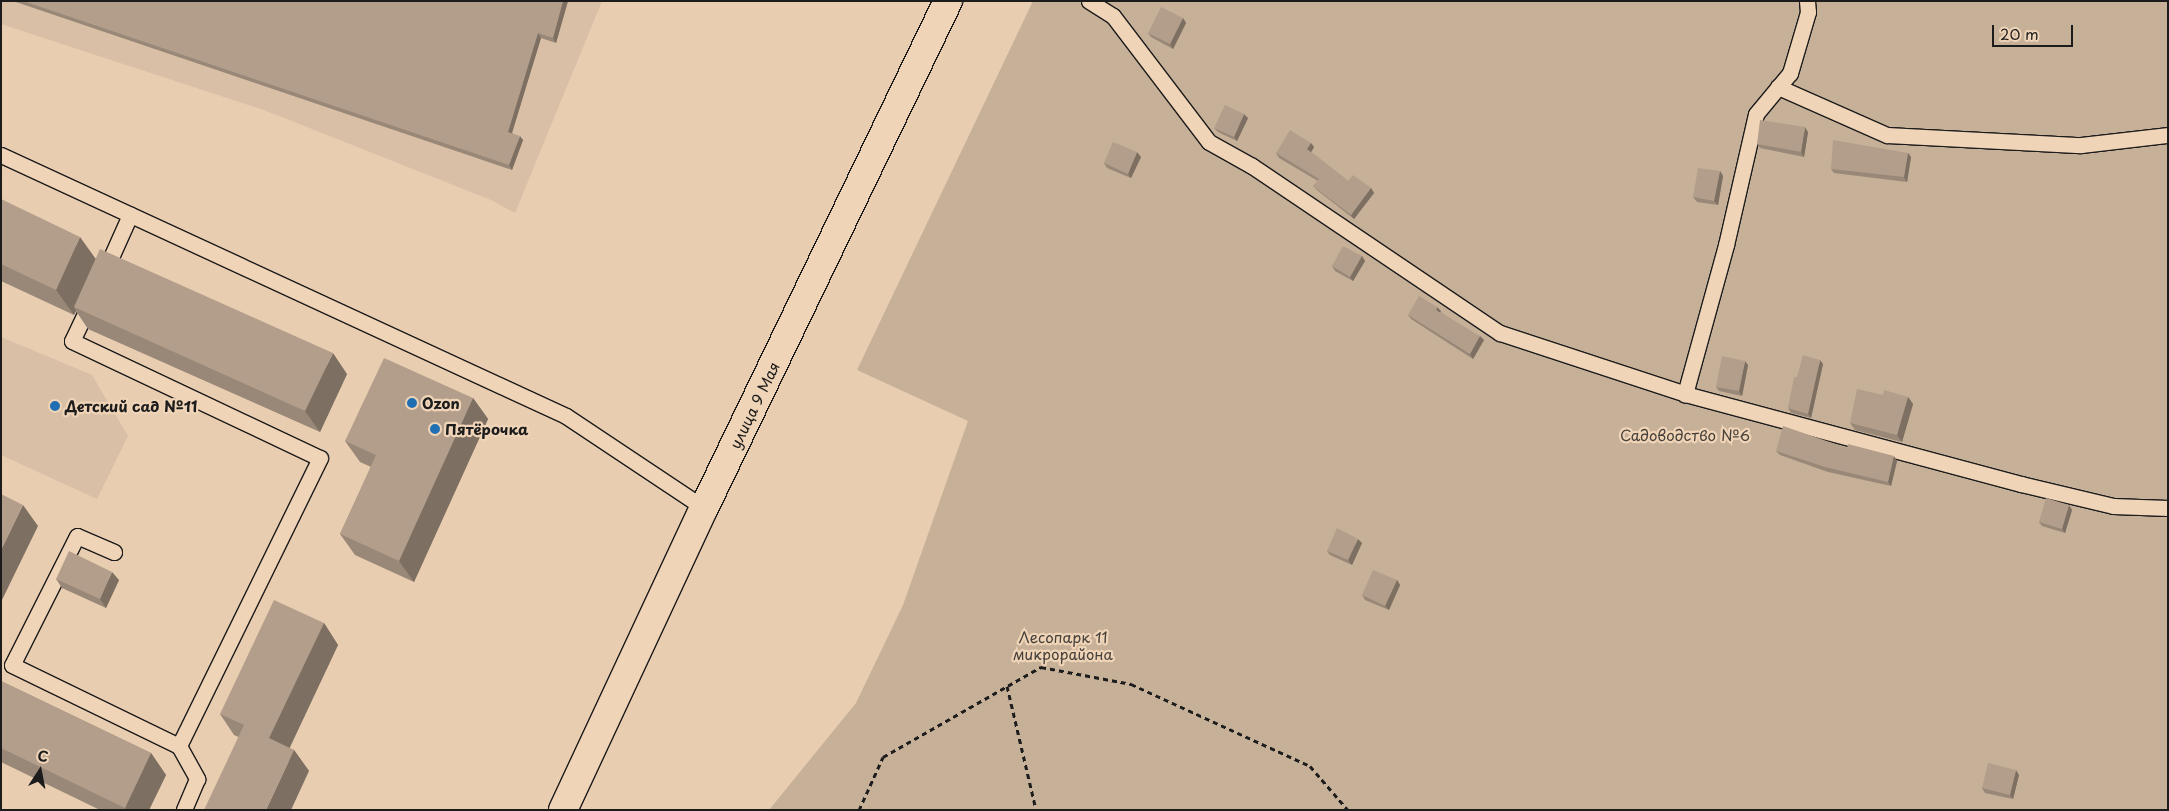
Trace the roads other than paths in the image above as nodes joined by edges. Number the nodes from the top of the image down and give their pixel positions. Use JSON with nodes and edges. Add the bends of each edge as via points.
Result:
{"nodes":[{"id":1,"x":948,"y":1,"type":"edge"},
{"id":2,"x":1089,"y":1,"type":"edge"},
{"id":3,"x":1807,"y":1,"type":"edge"},
{"id":4,"x":1778,"y":87,"type":"junction"},
{"id":5,"x":2168,"y":134,"type":"edge"},
{"id":6,"x":1,"y":156,"type":"edge"},
{"id":7,"x":130,"y":215,"type":"junction"},
{"id":8,"x":1685,"y":394,"type":"junction"},
{"id":9,"x":704,"y":508,"type":"junction"},
{"id":10,"x":2168,"y":508,"type":"edge"},
{"id":11,"x":114,"y":552,"type":"dead end"},
{"id":12,"x":178,"y":746,"type":"junction"},
{"id":13,"x":184,"y":810,"type":"edge"},
{"id":14,"x":563,"y":810,"type":"edge"}],
"edges":[{"from":1,"to":9,"type":"main road","name":"улица 9 Мая"},
{"from":2,"to":8,"type":"lane","via":[[1113,16],[1209,142],[1252,166],[1500,333]]},
{"from":3,"to":4,"type":"lane","via":[[1808,12],[1790,72]]},
{"from":4,"to":5,"type":"lane","via":[[1887,135],[2081,145]]},
{"from":4,"to":8,"type":"lane","via":[[1756,114],[1726,245]]},
{"from":6,"to":7,"type":"lane"},
{"from":7,"to":9,"type":"lane","via":[[566,416]]},
{"from":7,"to":12,"type":"lane","via":[[72,341],[320,458]]},
{"from":8,"to":10,"type":"lane","via":[[2113,506]]},
{"from":9,"to":14,"type":"main road","name":"улица 9 Мая"},
{"from":11,"to":12,"type":"lane","via":[[77,536],[12,665]]},
{"from":12,"to":13,"type":"lane","via":[[197,779]]}]}
